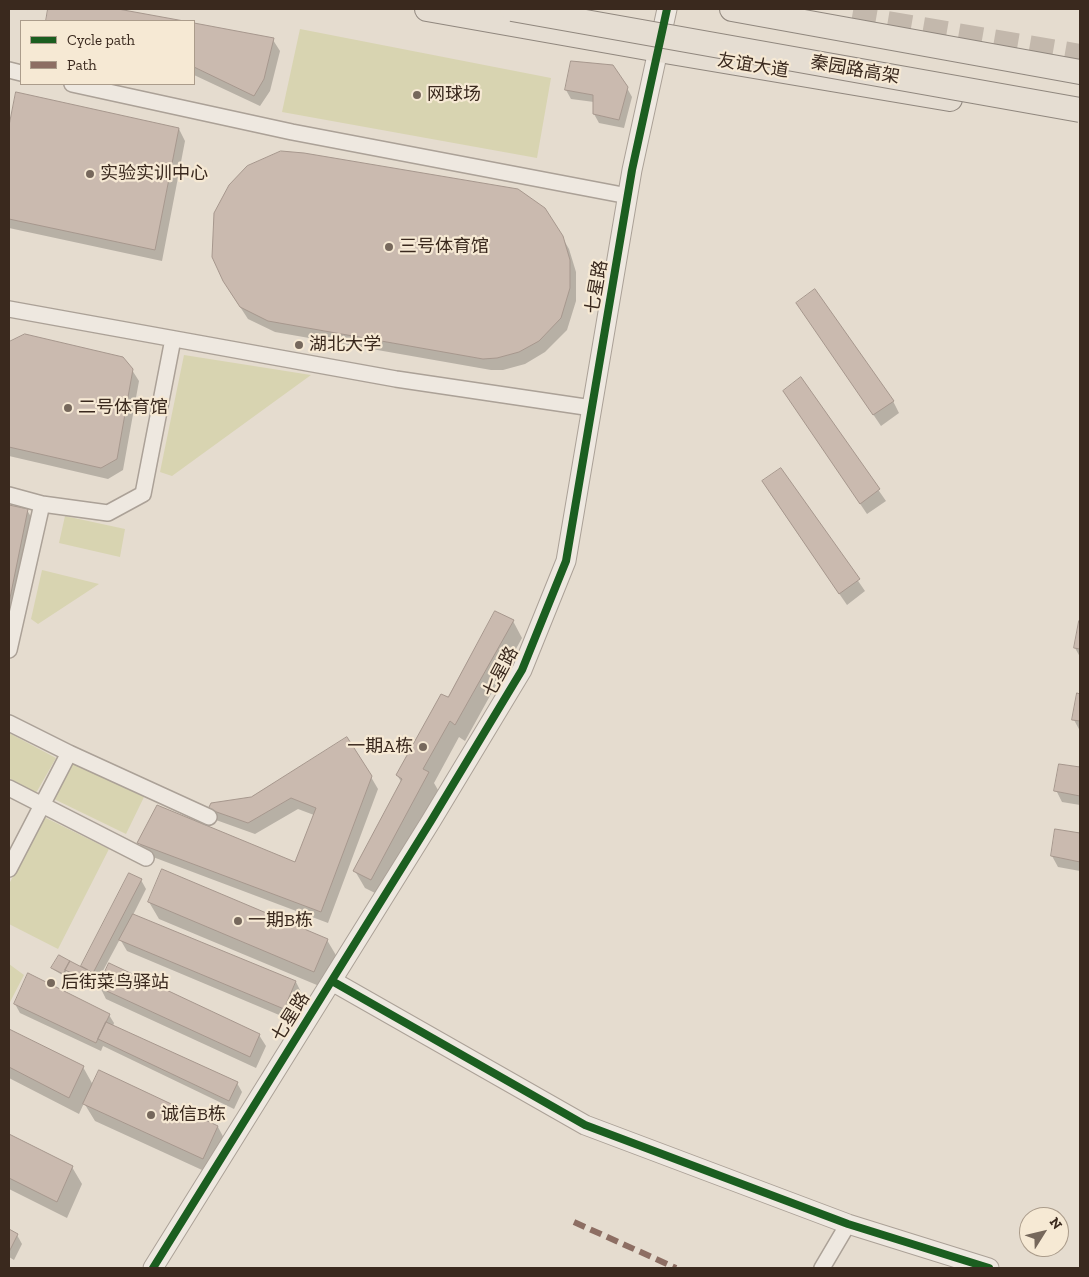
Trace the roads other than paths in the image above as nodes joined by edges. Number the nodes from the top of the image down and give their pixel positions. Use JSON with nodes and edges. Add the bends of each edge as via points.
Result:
{"nodes":[{"id":1,"x":427,"y":9,"type":"edge"},
{"id":2,"x":512,"y":9,"type":"edge"},
{"id":3,"x":601,"y":9,"type":"edge"},
{"id":4,"x":668,"y":9,"type":"edge"},
{"id":5,"x":732,"y":9,"type":"edge"},
{"id":6,"x":777,"y":16,"type":"junction"},
{"id":7,"x":852,"y":17,"type":"tunnel mouth"},
{"id":8,"x":659,"y":50,"type":"junction"},
{"id":9,"x":1080,"y":72,"type":"edge"},
{"id":10,"x":77,"y":85,"type":"edge"},
{"id":11,"x":1080,"y":94,"type":"edge"},
{"id":12,"x":1080,"y":110,"type":"edge"},
{"id":13,"x":1080,"y":122,"type":"edge"},
{"id":14,"x":628,"y":196,"type":"junction"},
{"id":15,"x":9,"y":309,"type":"edge"},
{"id":16,"x":173,"y":339,"type":"junction"},
{"id":17,"x":592,"y":408,"type":"junction"},
{"id":18,"x":9,"y":495,"type":"edge"},
{"id":19,"x":42,"y":504,"type":"junction"},
{"id":20,"x":9,"y":650,"type":"edge"},
{"id":21,"x":9,"y":723,"type":"edge"},
{"id":22,"x":69,"y":753,"type":"junction"},
{"id":23,"x":9,"y":788,"type":"edge"},
{"id":24,"x":42,"y":805,"type":"junction"},
{"id":25,"x":209,"y":817,"type":"dead end"},
{"id":26,"x":146,"y":858,"type":"dead end"},
{"id":27,"x":9,"y":869,"type":"edge"},
{"id":28,"x":332,"y":981,"type":"junction"},
{"id":29,"x":848,"y":1224,"type":"junction"},
{"id":30,"x":153,"y":1268,"type":"edge"},
{"id":31,"x":822,"y":1268,"type":"edge"},
{"id":32,"x":989,"y":1268,"type":"edge"}],
"edges":[{"from":1,"to":8,"type":"main road","name":"友谊大道"},
{"from":2,"to":12,"type":"main road","name":"秦园路高架","bridge":true},
{"from":3,"to":11,"type":"main road","name":"秦园路高架"},
{"from":4,"to":8,"type":"street","name":"七星路"},
{"from":5,"to":6,"type":"main road"},
{"from":6,"to":7,"type":"main road","via":[[830,14]]},
{"from":6,"to":9,"type":"main road"},
{"from":8,"to":13,"type":"main road","name":"友谊大道"},
{"from":8,"to":14,"type":"street","name":"七星路"},
{"from":10,"to":14,"type":"street","via":[[292,132]]},
{"from":14,"to":17,"type":"street","name":"七星路"},
{"from":15,"to":16,"type":"street"},
{"from":16,"to":17,"type":"street","via":[[396,379]]},
{"from":16,"to":19,"type":"street","via":[[143,494],[108,514]]},
{"from":17,"to":28,"type":"street","name":"七星路","via":[[566,561],[522,670]]},
{"from":18,"to":19,"type":"street"},
{"from":19,"to":20,"type":"street"},
{"from":21,"to":22,"type":"street"},
{"from":22,"to":24,"type":"street"},
{"from":22,"to":25,"type":"street"},
{"from":23,"to":24,"type":"street"},
{"from":24,"to":26,"type":"street"},
{"from":24,"to":27,"type":"street"},
{"from":28,"to":29,"type":"street","via":[[585,1125]]},
{"from":28,"to":30,"type":"street","name":"七星路"},
{"from":29,"to":31,"type":"street"},
{"from":29,"to":32,"type":"street"}]}
